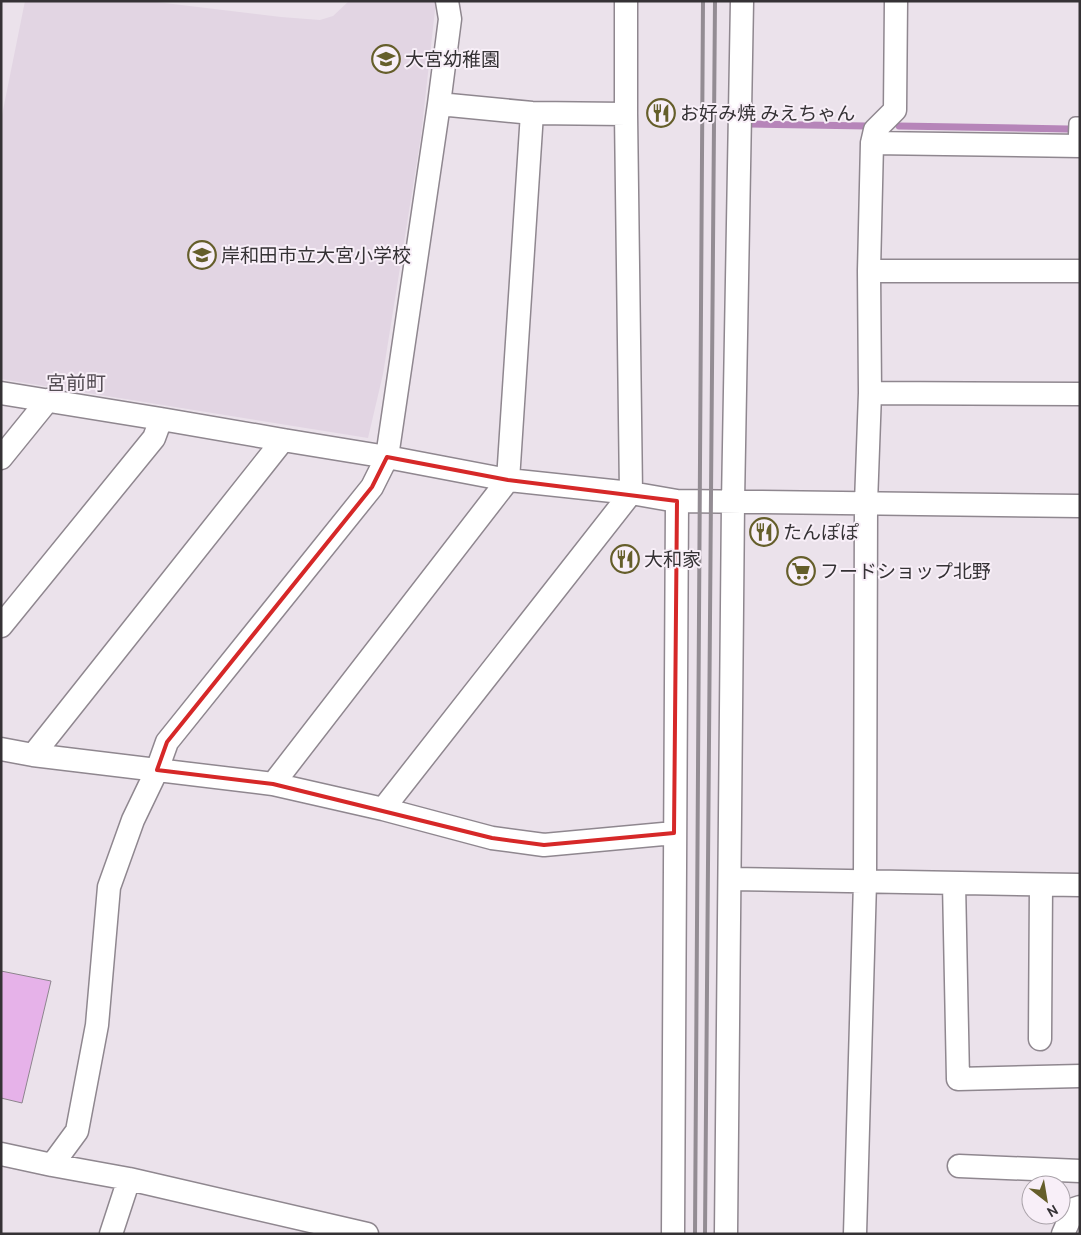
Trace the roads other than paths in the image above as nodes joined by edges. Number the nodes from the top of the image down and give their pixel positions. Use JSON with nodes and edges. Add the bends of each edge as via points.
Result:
{"nodes":[{"id":1,"x":447,"y":1,"type":"edge"},
{"id":2,"x":626,"y":1,"type":"edge"},
{"id":3,"x":742,"y":1,"type":"edge"},
{"id":4,"x":896,"y":1,"type":"edge"},
{"id":5,"x":439,"y":104,"type":"junction"},
{"id":6,"x":532,"y":113,"type":"junction"},
{"id":7,"x":626,"y":114,"type":"junction"},
{"id":8,"x":1080,"y":124,"type":"edge"},
{"id":9,"x":872,"y":142,"type":"junction"},
{"id":10,"x":1077,"y":146,"type":"edge"},
{"id":11,"x":869,"y":270,"type":"junction"},
{"id":12,"x":1080,"y":271,"type":"edge"},
{"id":13,"x":1,"y":393,"type":"edge"},
{"id":14,"x":870,"y":393,"type":"junction"},
{"id":15,"x":1080,"y":394,"type":"edge"},
{"id":16,"x":48,"y":400,"type":"junction"},
{"id":17,"x":161,"y":419,"type":"junction"},
{"id":18,"x":283,"y":440,"type":"junction"},
{"id":19,"x":387,"y":457,"type":"junction"},
{"id":20,"x":1,"y":458,"type":"edge"},
{"id":21,"x":508,"y":480,"type":"junction"},
{"id":22,"x":631,"y":492,"type":"junction"},
{"id":23,"x":677,"y":501,"type":"junction"},
{"id":24,"x":733,"y":502,"type":"junction"},
{"id":25,"x":866,"y":503,"type":"junction"},
{"id":26,"x":1080,"y":506,"type":"edge"},
{"id":27,"x":1,"y":626,"type":"edge"},
{"id":28,"x":1,"y":750,"type":"edge"},
{"id":29,"x":33,"y":755,"type":"junction"},
{"id":30,"x":157,"y":770,"type":"junction"},
{"id":31,"x":273,"y":784,"type":"junction"},
{"id":32,"x":383,"y":809,"type":"junction"},
{"id":33,"x":674,"y":833,"type":"junction"},
{"id":34,"x":730,"y":879,"type":"junction"},
{"id":35,"x":865,"y":882,"type":"junction"},
{"id":36,"x":954,"y":883,"type":"junction"},
{"id":37,"x":1041,"y":884,"type":"junction"},
{"id":38,"x":1080,"y":885,"type":"edge"},
{"id":39,"x":1040,"y":1039,"type":"dead end"},
{"id":40,"x":1080,"y":1076,"type":"edge"},
{"id":41,"x":1,"y":1154,"type":"edge"},
{"id":42,"x":52,"y":1165,"type":"junction"},
{"id":43,"x":959,"y":1166,"type":"dead end"},
{"id":44,"x":1080,"y":1172,"type":"edge"},
{"id":45,"x":128,"y":1179,"type":"junction"},
{"id":46,"x":1080,"y":1206,"type":"edge"},
{"id":47,"x":111,"y":1234,"type":"edge"},
{"id":48,"x":367,"y":1234,"type":"edge"},
{"id":49,"x":673,"y":1234,"type":"edge"},
{"id":50,"x":726,"y":1234,"type":"edge"},
{"id":51,"x":855,"y":1234,"type":"edge"},
{"id":52,"x":1062,"y":1234,"type":"edge"}],
"edges":[{"from":1,"to":5,"type":"street","via":[[450,19]]},
{"from":2,"to":7,"type":"street"},
{"from":3,"to":24,"type":"street"},
{"from":4,"to":9,"type":"street","via":[[896,110],[875,130]]},
{"from":5,"to":6,"type":"street"},
{"from":5,"to":19,"type":"street"},
{"from":6,"to":7,"type":"street"},
{"from":6,"to":21,"type":"street"},
{"from":7,"to":22,"type":"street"},
{"from":8,"to":10,"type":"lane","via":[[1075,123]]},
{"from":9,"to":10,"type":"street"},
{"from":9,"to":11,"type":"street"},
{"from":11,"to":12,"type":"street"},
{"from":11,"to":14,"type":"street"},
{"from":13,"to":16,"type":"street"},
{"from":14,"to":15,"type":"street"},
{"from":14,"to":25,"type":"street"},
{"from":16,"to":17,"type":"street"},
{"from":16,"to":20,"type":"street"},
{"from":17,"to":18,"type":"street"},
{"from":17,"to":27,"type":"street","via":[[154,438]]},
{"from":18,"to":19,"type":"street"},
{"from":18,"to":29,"type":"street"},
{"from":19,"to":21,"type":"street"},
{"from":19,"to":30,"type":"street","via":[[372,487],[167,742]]},
{"from":21,"to":22,"type":"street"},
{"from":21,"to":31,"type":"street"},
{"from":22,"to":23,"type":"street"},
{"from":22,"to":32,"type":"street"},
{"from":23,"to":24,"type":"street"},
{"from":23,"to":33,"type":"street"},
{"from":24,"to":25,"type":"street"},
{"from":24,"to":34,"type":"street"},
{"from":25,"to":26,"type":"street"},
{"from":25,"to":35,"type":"street"},
{"from":28,"to":29,"type":"street"},
{"from":29,"to":30,"type":"street"},
{"from":30,"to":31,"type":"street"},
{"from":30,"to":42,"type":"street","via":[[133,820],[109,887],[97,1025],[77,1131]]},
{"from":31,"to":32,"type":"street"},
{"from":32,"to":33,"type":"street","via":[[492,838],[544,845]]},
{"from":33,"to":49,"type":"street"},
{"from":34,"to":35,"type":"street"},
{"from":34,"to":50,"type":"street"},
{"from":35,"to":36,"type":"street"},
{"from":35,"to":51,"type":"street"},
{"from":36,"to":37,"type":"street"},
{"from":36,"to":40,"type":"street","via":[[958,1079]]},
{"from":37,"to":38,"type":"street"},
{"from":37,"to":39,"type":"street"},
{"from":41,"to":42,"type":"street"},
{"from":42,"to":45,"type":"street"},
{"from":43,"to":44,"type":"street"},
{"from":45,"to":47,"type":"street"},
{"from":45,"to":48,"type":"street"},
{"from":46,"to":52,"type":"street","via":[[1074,1208]]}]}
